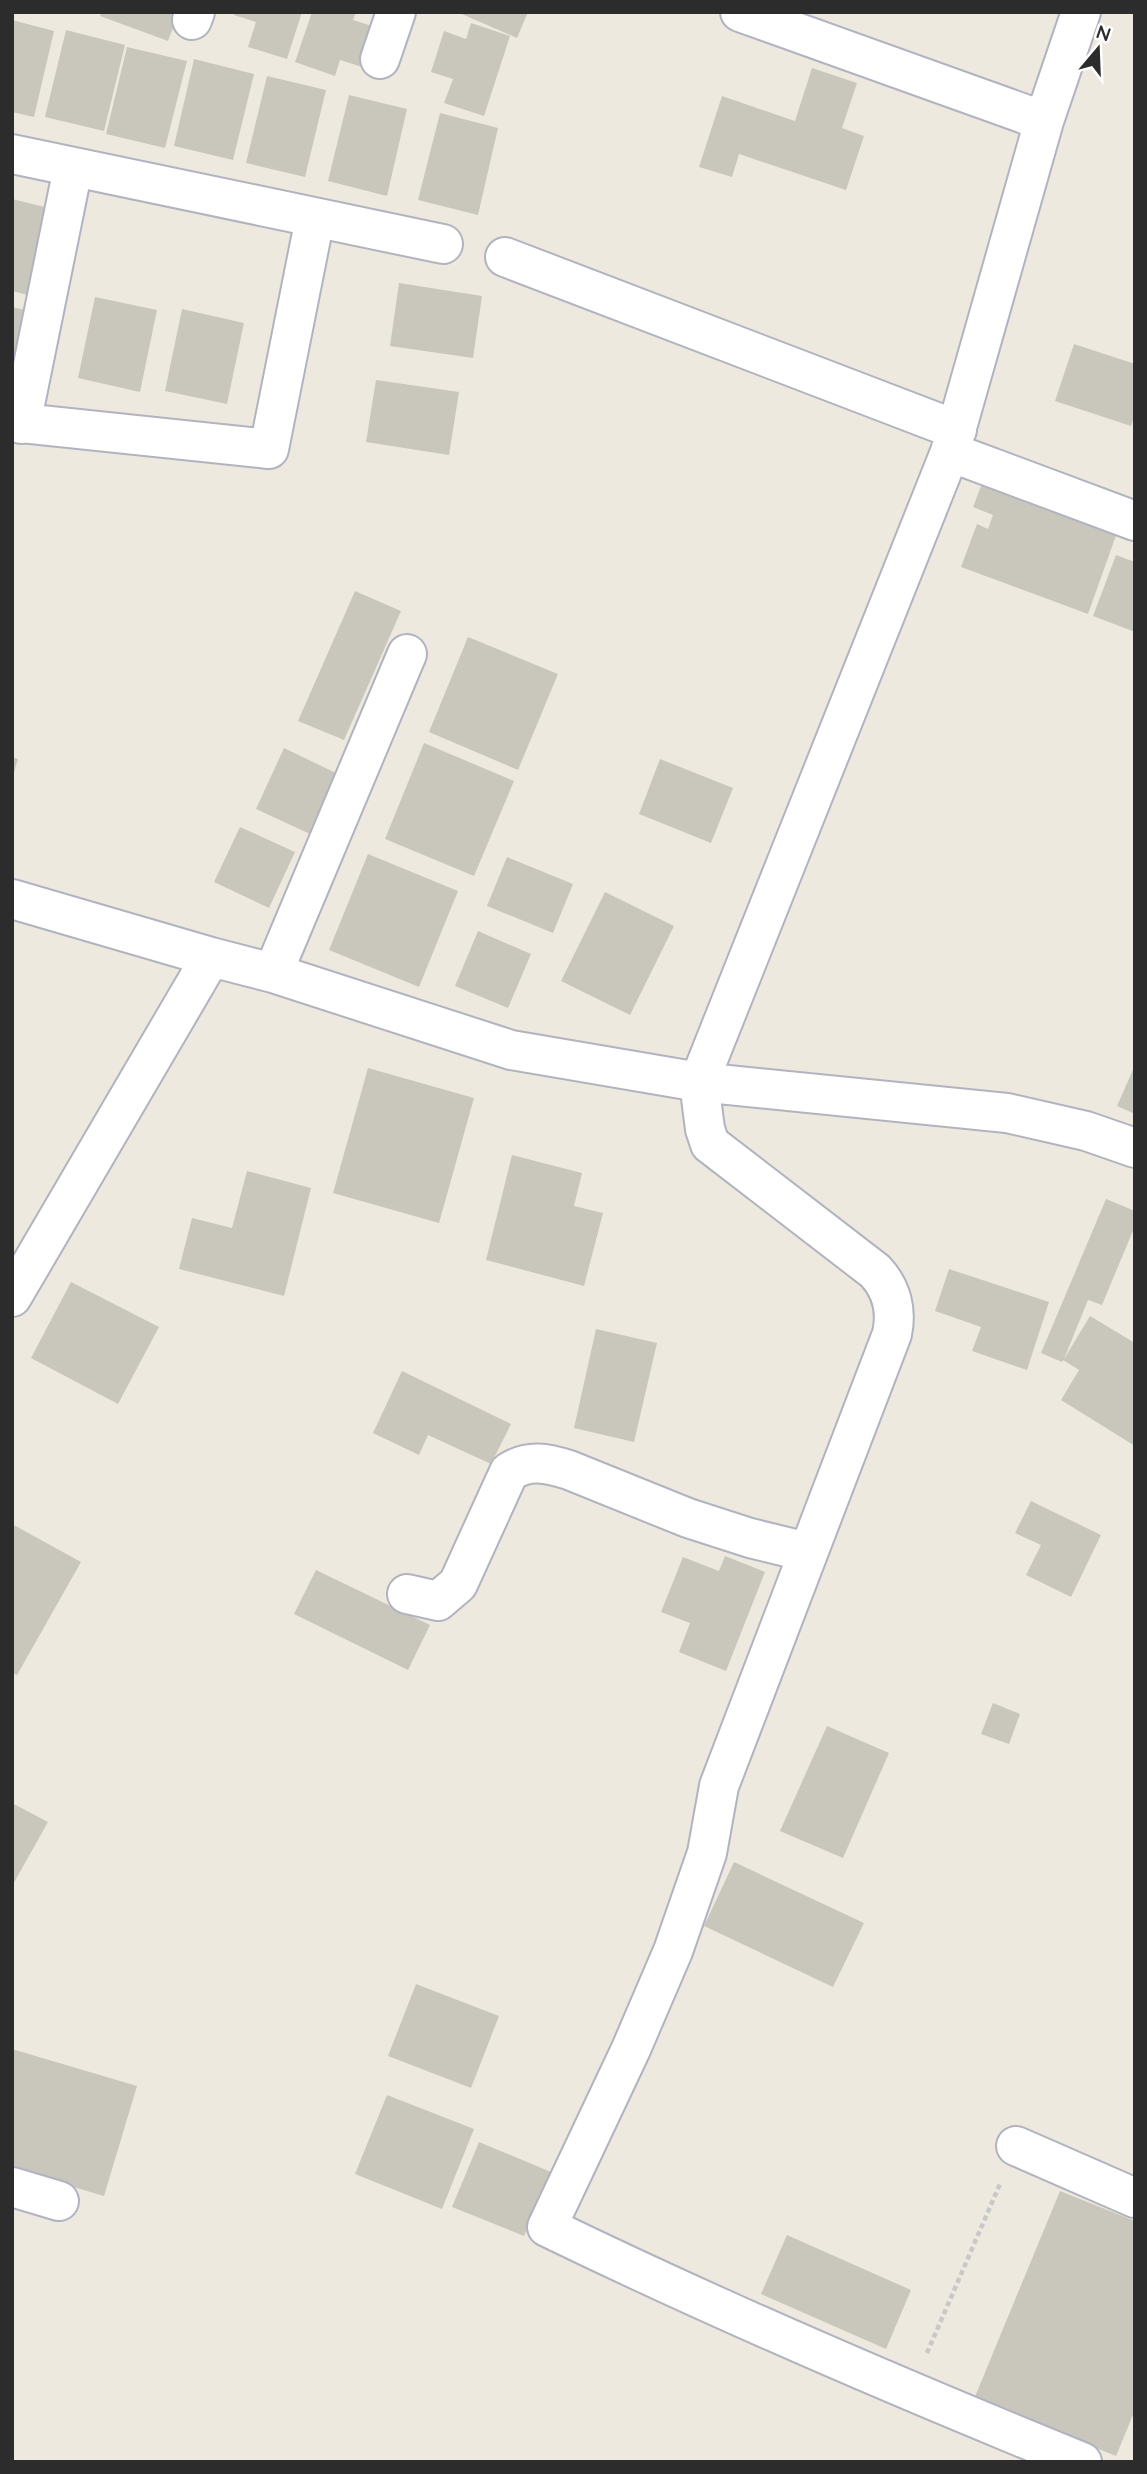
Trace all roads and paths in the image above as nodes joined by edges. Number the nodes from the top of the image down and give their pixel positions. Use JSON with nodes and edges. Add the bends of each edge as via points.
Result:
{"nodes":[{"id":1,"x":396,"y":12,"type":"edge"},
{"id":2,"x":740,"y":12,"type":"edge"},
{"id":3,"x":1081,"y":12,"type":"edge"},
{"id":4,"x":380,"y":59,"type":"dead end"},
{"id":5,"x":1044,"y":121,"type":"junction"},
{"id":6,"x":12,"y":154,"type":"edge"},
{"id":7,"x":73,"y":168,"type":"junction"},
{"id":8,"x":315,"y":218,"type":"junction"},
{"id":9,"x":443,"y":244,"type":"dead end"},
{"id":10,"x":505,"y":257,"type":"dead end"},
{"id":11,"x":17,"y":423,"type":"edge"},
{"id":12,"x":954,"y":441,"type":"junction"},
{"id":13,"x":1135,"y":522,"type":"edge"},
{"id":14,"x":407,"y":654,"type":"dead end"},
{"id":15,"x":12,"y":899,"type":"edge"},
{"id":16,"x":211,"y":957,"type":"junction"},
{"id":17,"x":273,"y":973,"type":"junction"},
{"id":18,"x":699,"y":1082,"type":"junction"},
{"id":19,"x":1135,"y":1148,"type":"edge"},
{"id":20,"x":12,"y":1297,"type":"edge"},
{"id":21,"x":807,"y":1552,"type":"junction"},
{"id":22,"x":407,"y":1594,"type":"dead end"},
{"id":23,"x":1016,"y":2146,"type":"joint"},
{"id":24,"x":12,"y":2186,"type":"edge"},
{"id":25,"x":1135,"y":2198,"type":"edge"},
{"id":26,"x":59,"y":2201,"type":"dead end"},
{"id":27,"x":910,"y":2392,"type":"junction"},
{"id":28,"x":1082,"y":2462,"type":"edge"}],
"edges":[{"from":1,"to":4,"type":"street"},
{"from":2,"to":5,"type":"street"},
{"from":3,"to":5,"type":"street"},
{"from":5,"to":12,"type":"street"},
{"from":6,"to":7,"type":"street"},
{"from":7,"to":8,"type":"street"},
{"from":7,"to":11,"type":"street"},
{"from":8,"to":9,"type":"street"},
{"from":8,"to":11,"type":"street","via":[[269,449]]},
{"from":10,"to":12,"type":"street"},
{"from":12,"to":13,"type":"street"},
{"from":12,"to":18,"type":"street"},
{"from":14,"to":17,"type":"street"},
{"from":15,"to":16,"type":"street"},
{"from":16,"to":17,"type":"street"},
{"from":16,"to":20,"type":"street"},
{"from":17,"to":18,"type":"street","via":[[511,1050]]},
{"from":18,"to":19,"type":"street","via":[[1007,1113]]},
{"from":18,"to":21,"type":"street","via":[[710,1144],[875,1271],[892,1301],[892,1334]]},
{"from":21,"to":22,"type":"street","via":[[718,1528],[569,1470],[536,1462],[509,1472],[458,1584],[438,1601]]},
{"from":21,"to":27,"type":"street","via":[[719,1786],[707,1853],[673,1951],[547,2227]]},
{"from":23,"to":25,"type":"street"},
{"from":23,"to":27,"type":"path"},
{"from":24,"to":26,"type":"street"},
{"from":27,"to":28,"type":"street"}]}
